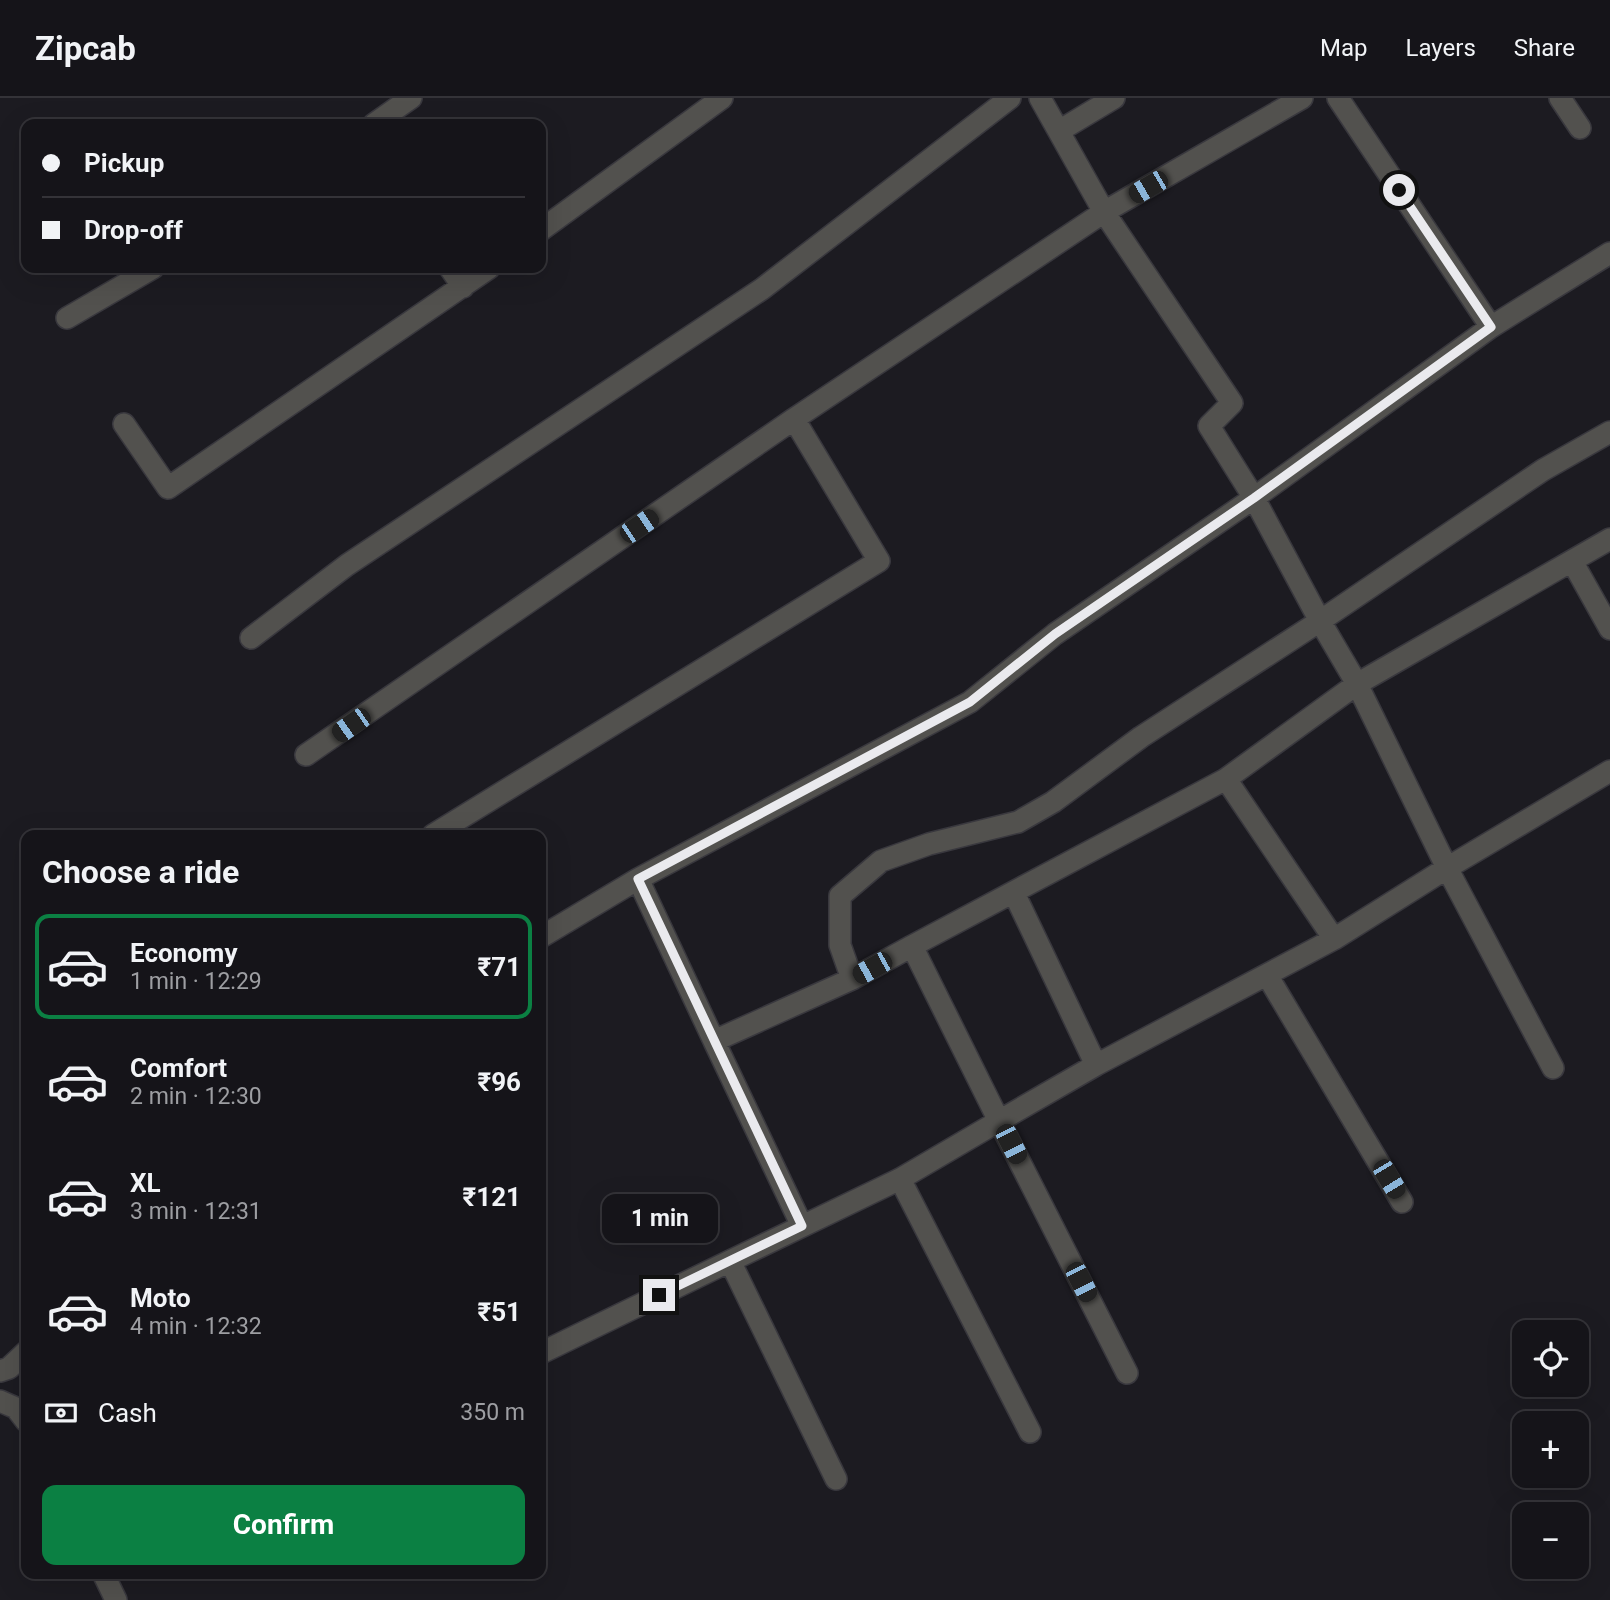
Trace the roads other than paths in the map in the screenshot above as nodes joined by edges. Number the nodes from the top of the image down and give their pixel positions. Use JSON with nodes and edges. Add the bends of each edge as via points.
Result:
{"nodes":[{"id":1,"x":411,"y":98,"type":"edge"},
{"id":2,"x":722,"y":98,"type":"edge"},
{"id":3,"x":1010,"y":98,"type":"edge"},
{"id":4,"x":1040,"y":98,"type":"edge"},
{"id":5,"x":1114,"y":98,"type":"edge"},
{"id":6,"x":1303,"y":98,"type":"edge"},
{"id":7,"x":1338,"y":98,"type":"edge"},
{"id":8,"x":1560,"y":98,"type":"edge"},
{"id":9,"x":381,"y":119,"type":"edge"},
{"id":10,"x":1580,"y":128,"type":"dead end"},
{"id":11,"x":1059,"y":131,"type":"junction"},
{"id":12,"x":1104,"y":212,"type":"junction"},
{"id":13,"x":546,"y":226,"type":"edge"},
{"id":14,"x":1610,"y":253,"type":"edge"},
{"id":15,"x":144,"y":273,"type":"edge"},
{"id":16,"x":453,"y":273,"type":"edge"},
{"id":17,"x":482,"y":273,"type":"edge"},
{"id":18,"x":463,"y":287,"type":"junction"},
{"id":19,"x":67,"y":318,"type":"dead end"},
{"id":20,"x":1491,"y":327,"type":"junction"},
{"id":21,"x":794,"y":419,"type":"junction"},
{"id":22,"x":124,"y":424,"type":"dead end"},
{"id":23,"x":1610,"y":432,"type":"edge"},
{"id":24,"x":1254,"y":498,"type":"junction"},
{"id":25,"x":1610,"y":538,"type":"edge"},
{"id":26,"x":1572,"y":561,"type":"junction"},
{"id":27,"x":1320,"y":621,"type":"junction"},
{"id":28,"x":1610,"y":629,"type":"edge"},
{"id":29,"x":251,"y":638,"type":"dead end"},
{"id":30,"x":1357,"y":684,"type":"junction"},
{"id":31,"x":306,"y":755,"type":"dead end"},
{"id":32,"x":1610,"y":771,"type":"edge"},
{"id":33,"x":1226,"y":779,"type":"junction"},
{"id":34,"x":441,"y":830,"type":"edge"},
{"id":35,"x":1447,"y":868,"type":"junction"},
{"id":36,"x":638,"y":879,"type":"junction"},
{"id":37,"x":1014,"y":893,"type":"junction"},
{"id":38,"x":546,"y":934,"type":"edge"},
{"id":39,"x":1334,"y":939,"type":"junction"},
{"id":40,"x":912,"y":946,"type":"junction"},
{"id":41,"x":1267,"y":975,"type":"junction"},
{"id":42,"x":852,"y":979,"type":"junction"},
{"id":43,"x":714,"y":1041,"type":"junction"},
{"id":44,"x":1096,"y":1065,"type":"junction"},
{"id":45,"x":1553,"y":1068,"type":"dead end"},
{"id":46,"x":999,"y":1121,"type":"junction"},
{"id":47,"x":900,"y":1179,"type":"junction"},
{"id":48,"x":1402,"y":1202,"type":"dead end"},
{"id":49,"x":802,"y":1226,"type":"junction"},
{"id":50,"x":730,"y":1261,"type":"junction"},
{"id":51,"x":546,"y":1351,"type":"edge"},
{"id":52,"x":21,"y":1357,"type":"edge"},
{"id":53,"x":0,"y":1371,"type":"edge"},
{"id":54,"x":1127,"y":1373,"type":"dead end"},
{"id":55,"x":0,"y":1401,"type":"edge"},
{"id":56,"x":21,"y":1414,"type":"edge"},
{"id":57,"x":1030,"y":1432,"type":"dead end"},
{"id":58,"x":836,"y":1479,"type":"dead end"},
{"id":59,"x":106,"y":1579,"type":"edge"},
{"id":60,"x":116,"y":1600,"type":"edge"}],
"edges":[{"from":1,"to":9,"type":"street"},
{"from":2,"to":13,"type":"street"},
{"from":3,"to":29,"type":"street","via":[[762,289],[347,565]]},
{"from":4,"to":11,"type":"street"},
{"from":5,"to":11,"type":"street"},
{"from":6,"to":12,"type":"street"},
{"from":7,"to":20,"type":"street"},
{"from":8,"to":10,"type":"street"},
{"from":11,"to":12,"type":"street"},
{"from":12,"to":21,"type":"street"},
{"from":12,"to":24,"type":"street","via":[[1233,403],[1209,426]]},
{"from":14,"to":20,"type":"street"},
{"from":15,"to":19,"type":"street"},
{"from":16,"to":18,"type":"street"},
{"from":17,"to":18,"type":"street"},
{"from":18,"to":22,"type":"street","via":[[168,488]]},
{"from":20,"to":24,"type":"street"},
{"from":21,"to":31,"type":"street"},
{"from":21,"to":34,"type":"street","via":[[879,561]]},
{"from":23,"to":27,"type":"street","via":[[1543,470]]},
{"from":24,"to":27,"type":"street"},
{"from":24,"to":36,"type":"street","via":[[1055,634],[970,702]]},
{"from":25,"to":26,"type":"street"},
{"from":26,"to":28,"type":"street"},
{"from":26,"to":30,"type":"street"},
{"from":27,"to":30,"type":"street"},
{"from":27,"to":42,"type":"street","via":[[1018,822],[881,861],[840,896],[840,945]]},
{"from":30,"to":33,"type":"street"},
{"from":30,"to":35,"type":"street"},
{"from":32,"to":35,"type":"street"},
{"from":33,"to":37,"type":"street"},
{"from":33,"to":39,"type":"street"},
{"from":35,"to":39,"type":"street"},
{"from":35,"to":45,"type":"street"},
{"from":36,"to":38,"type":"street"},
{"from":36,"to":43,"type":"street"},
{"from":37,"to":40,"type":"street"},
{"from":37,"to":44,"type":"street"},
{"from":39,"to":41,"type":"street"},
{"from":40,"to":42,"type":"street"},
{"from":40,"to":46,"type":"street"},
{"from":41,"to":44,"type":"street"},
{"from":41,"to":48,"type":"street"},
{"from":42,"to":43,"type":"street"},
{"from":43,"to":49,"type":"street"},
{"from":44,"to":46,"type":"street"},
{"from":46,"to":47,"type":"street"},
{"from":46,"to":54,"type":"street"},
{"from":47,"to":49,"type":"street"},
{"from":47,"to":57,"type":"street"},
{"from":49,"to":50,"type":"street"},
{"from":50,"to":51,"type":"street"},
{"from":50,"to":58,"type":"street"},
{"from":52,"to":53,"type":"street"},
{"from":55,"to":56,"type":"street"},
{"from":59,"to":60,"type":"street"}]}
